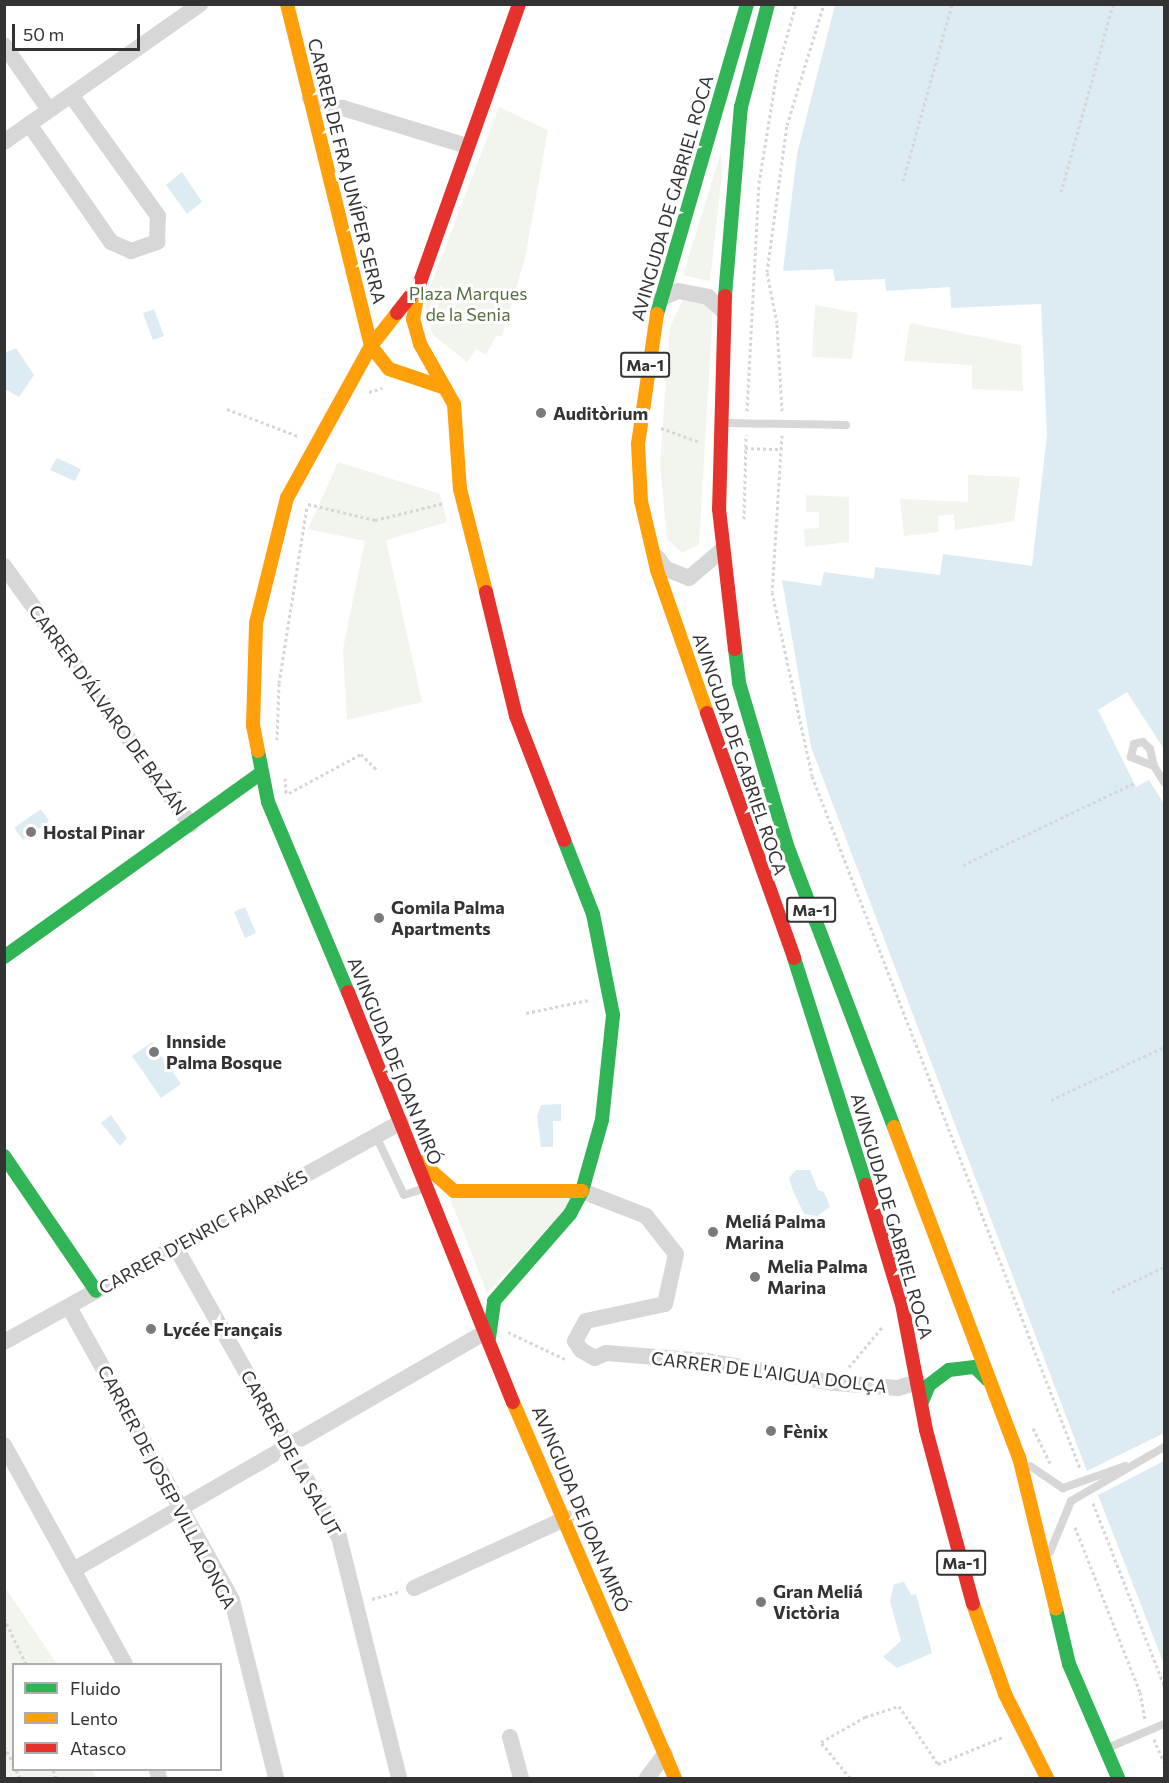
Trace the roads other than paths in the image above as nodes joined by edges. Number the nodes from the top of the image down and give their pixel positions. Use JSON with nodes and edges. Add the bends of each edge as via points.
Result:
{"nodes":[{"id":1,"x":200,"y":4,"type":"edge"},
{"id":2,"x":287,"y":4,"type":"edge"},
{"id":3,"x":519,"y":4,"type":"edge"},
{"id":4,"x":747,"y":4,"type":"edge"},
{"id":5,"x":768,"y":4,"type":"edge"},
{"id":6,"x":4,"y":45,"type":"edge"},
{"id":7,"x":71,"y":95,"type":"junction"},
{"id":8,"x":310,"y":98,"type":"junction"},
{"id":9,"x":49,"y":110,"type":"junction"},
{"id":10,"x":29,"y":124,"type":"junction"},
{"id":11,"x":4,"y":142,"type":"edge"},
{"id":12,"x":466,"y":146,"type":"junction"},
{"id":13,"x":419,"y":285,"type":"junction"},
{"id":14,"x":660,"y":299,"type":"junction"},
{"id":15,"x":724,"y":312,"type":"junction"},
{"id":16,"x":371,"y":346,"type":"junction"},
{"id":17,"x":445,"y":388,"type":"junction"},
{"id":18,"x":721,"y":424,"type":"junction"},
{"id":19,"x":846,"y":425,"type":"dead end"},
{"id":20,"x":651,"y":550,"type":"junction"},
{"id":21,"x":722,"y":551,"type":"junction"},
{"id":22,"x":4,"y":566,"type":"edge"},
{"id":23,"x":1154,"y":766,"type":"dead end"},
{"id":24,"x":260,"y":774,"type":"junction"},
{"id":25,"x":1164,"y":782,"type":"edge"},
{"id":26,"x":191,"y":825,"type":"junction"},
{"id":27,"x":4,"y":957,"type":"edge"},
{"id":28,"x":401,"y":1122,"type":"junction"},
{"id":29,"x":376,"y":1136,"type":"junction"},
{"id":30,"x":4,"y":1156,"type":"edge"},
{"id":31,"x":417,"y":1157,"type":"junction"},
{"id":32,"x":426,"y":1188,"type":"junction"},
{"id":33,"x":582,"y":1191,"type":"junction"},
{"id":34,"x":175,"y":1246,"type":"junction"},
{"id":35,"x":96,"y":1291,"type":"junction"},
{"id":36,"x":69,"y":1306,"type":"junction"},
{"id":37,"x":969,"y":1328,"type":"junction"},
{"id":38,"x":487,"y":1340,"type":"junction"},
{"id":39,"x":4,"y":1342,"type":"edge"},
{"id":40,"x":910,"y":1343,"type":"junction"},
{"id":41,"x":988,"y":1380,"type":"junction"},
{"id":42,"x":918,"y":1382,"type":"junction"},
{"id":43,"x":922,"y":1402,"type":"junction"},
{"id":44,"x":4,"y":1445,"type":"edge"},
{"id":45,"x":286,"y":1447,"type":"junction"},
{"id":46,"x":1164,"y":1447,"type":"edge"},
{"id":47,"x":1019,"y":1457,"type":"junction"},
{"id":48,"x":1126,"y":1466,"type":"junction"},
{"id":49,"x":182,"y":1507,"type":"junction"},
{"id":50,"x":567,"y":1518,"type":"junction"},
{"id":51,"x":75,"y":1569,"type":"junction"},
{"id":52,"x":1043,"y":1572,"type":"junction"},
{"id":53,"x":414,"y":1588,"type":"road end"},
{"id":54,"x":124,"y":1663,"type":"edge"},
{"id":55,"x":1164,"y":1724,"type":"edge"},
{"id":56,"x":510,"y":1737,"type":"dead end"},
{"id":57,"x":1101,"y":1750,"type":"junction"},
{"id":58,"x":665,"y":1754,"type":"junction"},
{"id":59,"x":276,"y":1779,"type":"edge"},
{"id":60,"x":399,"y":1779,"type":"edge"},
{"id":61,"x":521,"y":1779,"type":"edge"},
{"id":62,"x":647,"y":1779,"type":"edge"},
{"id":63,"x":675,"y":1779,"type":"edge"},
{"id":64,"x":1047,"y":1779,"type":"edge"},
{"id":65,"x":1118,"y":1779,"type":"edge"}],
"edges":[{"from":1,"to":7,"type":"street"},
{"from":2,"to":8,"type":"main road","name":"CARRER DE FRA JUNÍPER SERRA"},
{"from":3,"to":12,"type":"main road"},
{"from":4,"to":14,"type":"main road","name":"AVINGUDA DE GABRIEL ROCA","number":"Ma-1"},
{"from":5,"to":15,"type":"main road","name":"AVINGUDA DE GABRIEL ROCA","number":"Ma-1","via":[[735,145]]},
{"from":6,"to":9,"type":"street"},
{"from":7,"to":9,"type":"street"},
{"from":7,"to":10,"type":"street","via":[[158,216],[157,242],[131,251],[111,242]]},
{"from":8,"to":12,"type":"street"},
{"from":8,"to":16,"type":"main road","name":"CARRER DE FRA JUNÍPER SERRA"},
{"from":9,"to":10,"type":"street"},
{"from":10,"to":11,"type":"street"},
{"from":12,"to":13,"type":"main road"},
{"from":13,"to":16,"type":"main road","name":"AVINGUDA DE JOAN MIRÓ"},
{"from":13,"to":17,"type":"main road","via":[[415,327]]},
{"from":14,"to":15,"type":"street","via":[[678,291],[708,297]]},
{"from":14,"to":20,"type":"main road","name":"AVINGUDA DE GABRIEL ROCA","number":"Ma-1","via":[[642,380],[638,444]]},
{"from":15,"to":18,"type":"main road","name":"AVINGUDA DE GABRIEL ROCA","number":"Ma-1"},
{"from":16,"to":17,"type":"main road","via":[[389,369]]},
{"from":16,"to":24,"type":"main road","name":"AVINGUDA DE JOAN MIRÓ","via":[[287,498],[256,623],[253,715]]},
{"from":17,"to":33,"type":"main road","via":[[454,404],[460,489],[516,716],[593,914],[611,996],[612,1052],[602,1120]]},
{"from":18,"to":19,"type":"lane"},
{"from":18,"to":21,"type":"main road","name":"AVINGUDA DE GABRIEL ROCA","number":"Ma-1"},
{"from":20,"to":21,"type":"street","via":[[666,569],[689,578]]},
{"from":20,"to":40,"type":"main road","name":"AVINGUDA DE GABRIEL ROCA","number":"Ma-1","via":[[817,1025],[902,1304]]},
{"from":21,"to":37,"type":"main road","name":"AVINGUDA DE GABRIEL ROCA","number":"Ma-1","via":[[732,644],[763,776]]},
{"from":22,"to":26,"type":"street","name":"CARRER D'ÁLVARO DE BAZÁN"},
{"from":23,"to":25,"type":"lane"},
{"from":24,"to":26,"type":"main road"},
{"from":24,"to":28,"type":"main road","name":"AVINGUDA DE JOAN MIRÓ","via":[[268,802]]},
{"from":26,"to":27,"type":"main road"},
{"from":28,"to":29,"type":"street","name":"CARRER D'ENRIC FAJARNÉS"},
{"from":28,"to":31,"type":"main road","name":"AVINGUDA DE JOAN MIRÓ"},
{"from":29,"to":32,"type":"lane","via":[[404,1195]]},
{"from":29,"to":34,"type":"street","name":"CARRER D'ENRIC FAJARNÉS"},
{"from":30,"to":35,"type":"main road"},
{"from":31,"to":32,"type":"main road","name":"AVINGUDA DE JOAN MIRÓ"},
{"from":31,"to":33,"type":"main road","via":[[454,1191]]},
{"from":32,"to":38,"type":"main road","name":"AVINGUDA DE JOAN MIRÓ"},
{"from":33,"to":38,"type":"main road","via":[[570,1214],[494,1300]]},
{"from":33,"to":42,"type":"street","name":"CARRER DE L'AIGUA DOLÇA","via":[[646,1216],[676,1254],[665,1304],[586,1321],[575,1341],[595,1358],[606,1353],[705,1361],[835,1383],[898,1388]]},
{"from":34,"to":35,"type":"street","name":"CARRER D'ENRIC FAJARNÉS"},
{"from":34,"to":45,"type":"street","name":"CARRER DE LA SALUT"},
{"from":35,"to":36,"type":"street","name":"CARRER D'ENRIC FAJARNÉS"},
{"from":36,"to":39,"type":"street","name":"CARRER D'ENRIC FAJARNÉS"},
{"from":36,"to":49,"type":"street","name":"CARRER DE JOSEP VILLALONGA"},
{"from":37,"to":40,"type":"main road","via":[[957,1352],[925,1361]]},
{"from":37,"to":41,"type":"main road","name":"AVINGUDA DE GABRIEL ROCA","number":"Ma-1"},
{"from":38,"to":45,"type":"street"},
{"from":38,"to":50,"type":"main road","name":"AVINGUDA DE JOAN MIRÓ"},
{"from":40,"to":42,"type":"main road","name":"AVINGUDA DE GABRIEL ROCA","number":"Ma-1"},
{"from":41,"to":43,"type":"main road","via":[[975,1367],[949,1370],[929,1385]]},
{"from":41,"to":47,"type":"main road","name":"AVINGUDA DE GABRIEL ROCA","number":"Ma-1"},
{"from":42,"to":43,"type":"main road","name":"AVINGUDA DE GABRIEL ROCA","number":"Ma-1"},
{"from":43,"to":64,"type":"main road","name":"AVINGUDA DE GABRIEL ROCA","number":"Ma-1","via":[[973,1604],[1021,1730]]},
{"from":44,"to":51,"type":"street"},
{"from":45,"to":49,"type":"street"},
{"from":45,"to":60,"type":"street","name":"CARRER DE LA SALUT","via":[[339,1537]]},
{"from":46,"to":48,"type":"lane"},
{"from":47,"to":48,"type":"lane","via":[[1059,1486]]},
{"from":47,"to":52,"type":"main road","name":"AVINGUDA DE GABRIEL ROCA","number":"Ma-1"},
{"from":48,"to":52,"type":"lane","via":[[1067,1507]]},
{"from":49,"to":51,"type":"street"},
{"from":49,"to":59,"type":"street","name":"CARRER DE JOSEP VILLALONGA","via":[[232,1600]]},
{"from":50,"to":53,"type":"street"},
{"from":50,"to":58,"type":"main road","name":"AVINGUDA DE JOAN MIRÓ"},
{"from":51,"to":54,"type":"street"},
{"from":52,"to":57,"type":"main road","name":"AVINGUDA DE GABRIEL ROCA","number":"Ma-1"},
{"from":55,"to":57,"type":"lane"},
{"from":56,"to":61,"type":"street"},
{"from":57,"to":65,"type":"main road","name":"AVINGUDA DE GABRIEL ROCA","number":"Ma-1"},
{"from":58,"to":62,"type":"street"},
{"from":58,"to":63,"type":"main road","name":"AVINGUDA DE JOAN MIRÓ"}]}
